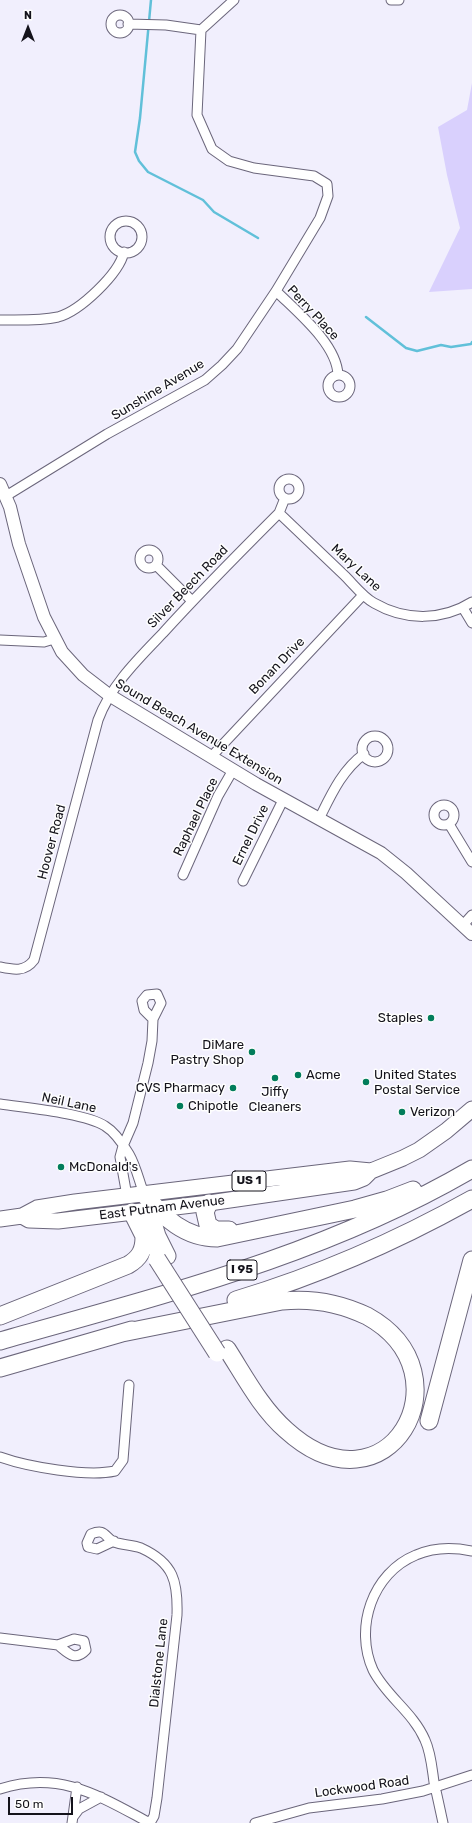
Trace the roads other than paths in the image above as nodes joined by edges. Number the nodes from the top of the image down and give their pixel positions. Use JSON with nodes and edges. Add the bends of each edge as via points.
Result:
{"nodes":[{"id":1,"x":234,"y":0,"type":"edge"},
{"id":2,"x":391,"y":0,"type":"edge"},
{"id":3,"x":399,"y":0,"type":"edge"},
{"id":4,"x":128,"y":24,"type":"dead end"},
{"id":5,"x":201,"y":30,"type":"junction"},
{"id":6,"x":124,"y":252,"type":"dead end"},
{"id":7,"x":276,"y":291,"type":"junction"},
{"id":8,"x":0,"y":320,"type":"edge"},
{"id":9,"x":338,"y":375,"type":"dead end"},
{"id":10,"x":0,"y":484,"type":"edge"},
{"id":11,"x":6,"y":496,"type":"junction"},
{"id":12,"x":285,"y":498,"type":"dead end"},
{"id":13,"x":279,"y":513,"type":"junction"},
{"id":14,"x":156,"y":565,"type":"dead end"},
{"id":15,"x":363,"y":595,"type":"junction"},
{"id":16,"x":192,"y":601,"type":"junction"},
{"id":17,"x":472,"y":602,"type":"edge"},
{"id":18,"x":463,"y":608,"type":"junction"},
{"id":19,"x":472,"y":623,"type":"edge"},
{"id":20,"x":54,"y":639,"type":"junction"},
{"id":21,"x":0,"y":640,"type":"edge"},
{"id":22,"x":109,"y":695,"type":"junction"},
{"id":23,"x":364,"y":754,"type":"dead end"},
{"id":24,"x":211,"y":757,"type":"junction"},
{"id":25,"x":233,"y":770,"type":"junction"},
{"id":26,"x":283,"y":800,"type":"junction"},
{"id":27,"x":319,"y":819,"type":"junction"},
{"id":28,"x":449,"y":824,"type":"dead end"},
{"id":29,"x":472,"y":862,"type":"edge"},
{"id":30,"x":183,"y":875,"type":"dead end"},
{"id":31,"x":243,"y":881,"type":"dead end"},
{"id":32,"x":472,"y":915,"type":"edge"},
{"id":33,"x":463,"y":926,"type":"junction"},
{"id":34,"x":472,"y":934,"type":"edge"},
{"id":35,"x":0,"y":967,"type":"edge"},
{"id":36,"x":153,"y":1019,"type":"dead end"},
{"id":37,"x":0,"y":1104,"type":"edge"},
{"id":38,"x":472,"y":1109,"type":"edge"},
{"id":39,"x":123,"y":1146,"type":"junction"},
{"id":40,"x":472,"y":1164,"type":"edge"},
{"id":41,"x":472,"y":1169,"type":"edge"},
{"id":42,"x":371,"y":1171,"type":"junction"},
{"id":43,"x":144,"y":1194,"type":"junction"},
{"id":44,"x":127,"y":1196,"type":"junction"},
{"id":45,"x":472,"y":1199,"type":"edge"},
{"id":46,"x":209,"y":1203,"type":"junction"},
{"id":47,"x":146,"y":1211,"type":"junction"},
{"id":48,"x":22,"y":1216,"type":"junction"},
{"id":49,"x":0,"y":1219,"type":"edge"},
{"id":50,"x":279,"y":1225,"type":"junction"},
{"id":51,"x":144,"y":1236,"type":"junction"},
{"id":52,"x":162,"y":1258,"type":"junction"},
{"id":53,"x":472,"y":1260,"type":"edge"},
{"id":54,"x":0,"y":1316,"type":"edge"},
{"id":55,"x":122,"y":1333,"type":"junction"},
{"id":56,"x":0,"y":1341,"type":"edge"},
{"id":57,"x":222,"y":1351,"type":"junction"},
{"id":58,"x":0,"y":1368,"type":"edge"},
{"id":59,"x":129,"y":1384,"type":"dead end"},
{"id":60,"x":420,"y":1437,"type":"dead end"},
{"id":61,"x":0,"y":1457,"type":"edge"},
{"id":62,"x":398,"y":1458,"type":"dead end"},
{"id":63,"x":114,"y":1541,"type":"dead end"},
{"id":64,"x":472,"y":1551,"type":"edge"},
{"id":65,"x":0,"y":1638,"type":"edge"},
{"id":66,"x":58,"y":1645,"type":"dead end"},
{"id":67,"x":472,"y":1774,"type":"edge"},
{"id":68,"x":77,"y":1788,"type":"junction"},
{"id":69,"x":435,"y":1788,"type":"junction"},
{"id":70,"x":0,"y":1789,"type":"edge"},
{"id":71,"x":101,"y":1796,"type":"junction"},
{"id":72,"x":73,"y":1820,"type":"edge"},
{"id":73,"x":150,"y":1823,"type":"edge"},
{"id":74,"x":255,"y":1823,"type":"edge"},
{"id":75,"x":443,"y":1823,"type":"edge"}],
"edges":[{"from":1,"to":5,"type":"street"},
{"from":2,"to":3,"type":"street"},
{"from":4,"to":5,"type":"street"},
{"from":5,"to":7,"type":"street","name":"Sunshine Avenue","via":[[197,115],[212,149],[229,161],[254,168],[314,176],[327,184],[328,196],[320,218]]},
{"from":6,"to":8,"type":"street","via":[[112,276],[101,288],[65,314],[39,320]]},
{"from":7,"to":9,"type":"street","name":"Perry Place","via":[[325,342],[337,362]]},
{"from":7,"to":11,"type":"street","name":"Sunshine Avenue","via":[[237,349],[205,380],[107,434]]},
{"from":10,"to":11,"type":"street","name":"Sound Beach Avenue Extension"},
{"from":11,"to":20,"type":"street","name":"Sound Beach Avenue Extension","via":[[27,571]]},
{"from":12,"to":13,"type":"street","name":"Silver Beech Road"},
{"from":13,"to":15,"type":"street","name":"Mary Lane"},
{"from":13,"to":16,"type":"street","name":"Silver Beech Road"},
{"from":14,"to":16,"type":"street"},
{"from":15,"to":18,"type":"street","name":"Mary Lane","via":[[374,603],[411,616],[436,616]]},
{"from":15,"to":24,"type":"street","name":"Bonan Drive"},
{"from":16,"to":22,"type":"street","name":"Silver Beech Road","via":[[135,662]]},
{"from":17,"to":18,"type":"street","name":"Mary Lane"},
{"from":18,"to":19,"type":"street"},
{"from":20,"to":21,"type":"street","via":[[44,642]]},
{"from":20,"to":22,"type":"street","name":"Sound Beach Avenue Extension","via":[[74,667]]},
{"from":22,"to":24,"type":"street","name":"Sound Beach Avenue Extension"},
{"from":22,"to":35,"type":"street","name":"Hoover Road","via":[[98,720],[34,960],[20,970]]},
{"from":23,"to":27,"type":"street","via":[[345,772]]},
{"from":24,"to":25,"type":"street","name":"Sound Beach Avenue Extension"},
{"from":25,"to":26,"type":"street","name":"Sound Beach Avenue Extension"},
{"from":25,"to":30,"type":"street","name":"Raphael Place","via":[[218,796]]},
{"from":26,"to":27,"type":"street","name":"Sound Beach Avenue Extension"},
{"from":26,"to":31,"type":"street","name":"Ernel Drive"},
{"from":27,"to":33,"type":"street","name":"Sound Beach Avenue Extension","via":[[388,858]]},
{"from":28,"to":29,"type":"street"},
{"from":32,"to":33,"type":"street"},
{"from":33,"to":34,"type":"street","name":"Sound Beach Avenue Extension"},
{"from":36,"to":39,"type":"street","via":[[152,1041],[133,1123]]},
{"from":37,"to":39,"type":"street","name":"Neil Lane","via":[[70,1115],[95,1122],[111,1131]]},
{"from":38,"to":42,"type":"main road","name":"East Putnam Avenue","number":"US 1","via":[[419,1150]]},
{"from":39,"to":43,"type":"street","name":"Neil Lane","via":[[129,1154]]},
{"from":39,"to":44,"type":"street","via":[[120,1157]]},
{"from":40,"to":50,"type":"highway","via":[[387,1200]]},
{"from":41,"to":56,"type":"highway","number":"I 95","via":[[381,1217],[286,1256]]},
{"from":42,"to":43,"type":"main road","name":"East Putnam Avenue","number":"US 1","via":[[350,1169]]},
{"from":42,"to":46,"type":"main road","name":"East Putnam Avenue","number":"US 1","via":[[364,1178],[343,1185]]},
{"from":43,"to":44,"type":"main road","name":"East Putnam Avenue","number":"US 1"},
{"from":43,"to":47,"type":"highway"},
{"from":44,"to":47,"type":"main road"},
{"from":44,"to":48,"type":"main road","name":"East Putnam Avenue","number":"US 1","via":[[37,1208]]},
{"from":45,"to":55,"type":"highway","number":"I 95","via":[[390,1241],[303,1278]]},
{"from":46,"to":47,"type":"main road","name":"East Putnam Avenue","number":"US 1"},
{"from":46,"to":50,"type":"highway","via":[[205,1208],[205,1216],[206,1222],[213,1229],[224,1231]]},
{"from":47,"to":48,"type":"main road","name":"East Putnam Avenue","number":"US 1","via":[[58,1221],[29,1220]]},
{"from":47,"to":50,"type":"highway","via":[[183,1230],[210,1238],[232,1236]]},
{"from":47,"to":51,"type":"highway"},
{"from":47,"to":52,"type":"highway","via":[[157,1236]]},
{"from":48,"to":49,"type":"main road","name":"East Putnam Avenue","number":"US 1"},
{"from":51,"to":52,"type":"highway"},
{"from":51,"to":54,"type":"highway","via":[[140,1257],[128,1265]]},
{"from":52,"to":57,"type":"highway"},
{"from":53,"to":60,"type":"highway","via":[[434,1406]]},
{"from":55,"to":57,"type":"highway","via":[[282,1301],[307,1300],[342,1306],[380,1322],[397,1335],[410,1350],[424,1383],[420,1414],[405,1438],[384,1453],[356,1459],[328,1455],[303,1443],[278,1423]]},
{"from":55,"to":58,"type":"highway","number":"I 95"},
{"from":57,"to":62,"type":"highway","via":[[264,1423],[306,1458],[335,1468],[356,1470],[378,1467]]},
{"from":59,"to":61,"type":"street","via":[[123,1460],[115,1471],[64,1470],[22,1464]]},
{"from":63,"to":73,"type":"street","name":"Dialstone Lane","via":[[141,1548],[162,1561],[170,1570],[177,1589],[177,1615],[157,1798]]},
{"from":64,"to":69,"type":"street","via":[[456,1548],[428,1550],[406,1560],[387,1575],[375,1593],[366,1618],[367,1647],[374,1671],[420,1729],[428,1747]]},
{"from":65,"to":66,"type":"street"},
{"from":67,"to":69,"type":"street","name":"Lockwood Road"},
{"from":68,"to":70,"type":"street","via":[[56,1782],[43,1782],[22,1783]]},
{"from":68,"to":71,"type":"street"},
{"from":68,"to":72,"type":"street"},
{"from":69,"to":74,"type":"street","name":"Lockwood Road","via":[[392,1797],[309,1808]]},
{"from":69,"to":75,"type":"street"},
{"from":71,"to":72,"type":"street","via":[[79,1809]]},
{"from":71,"to":73,"type":"street"}]}
